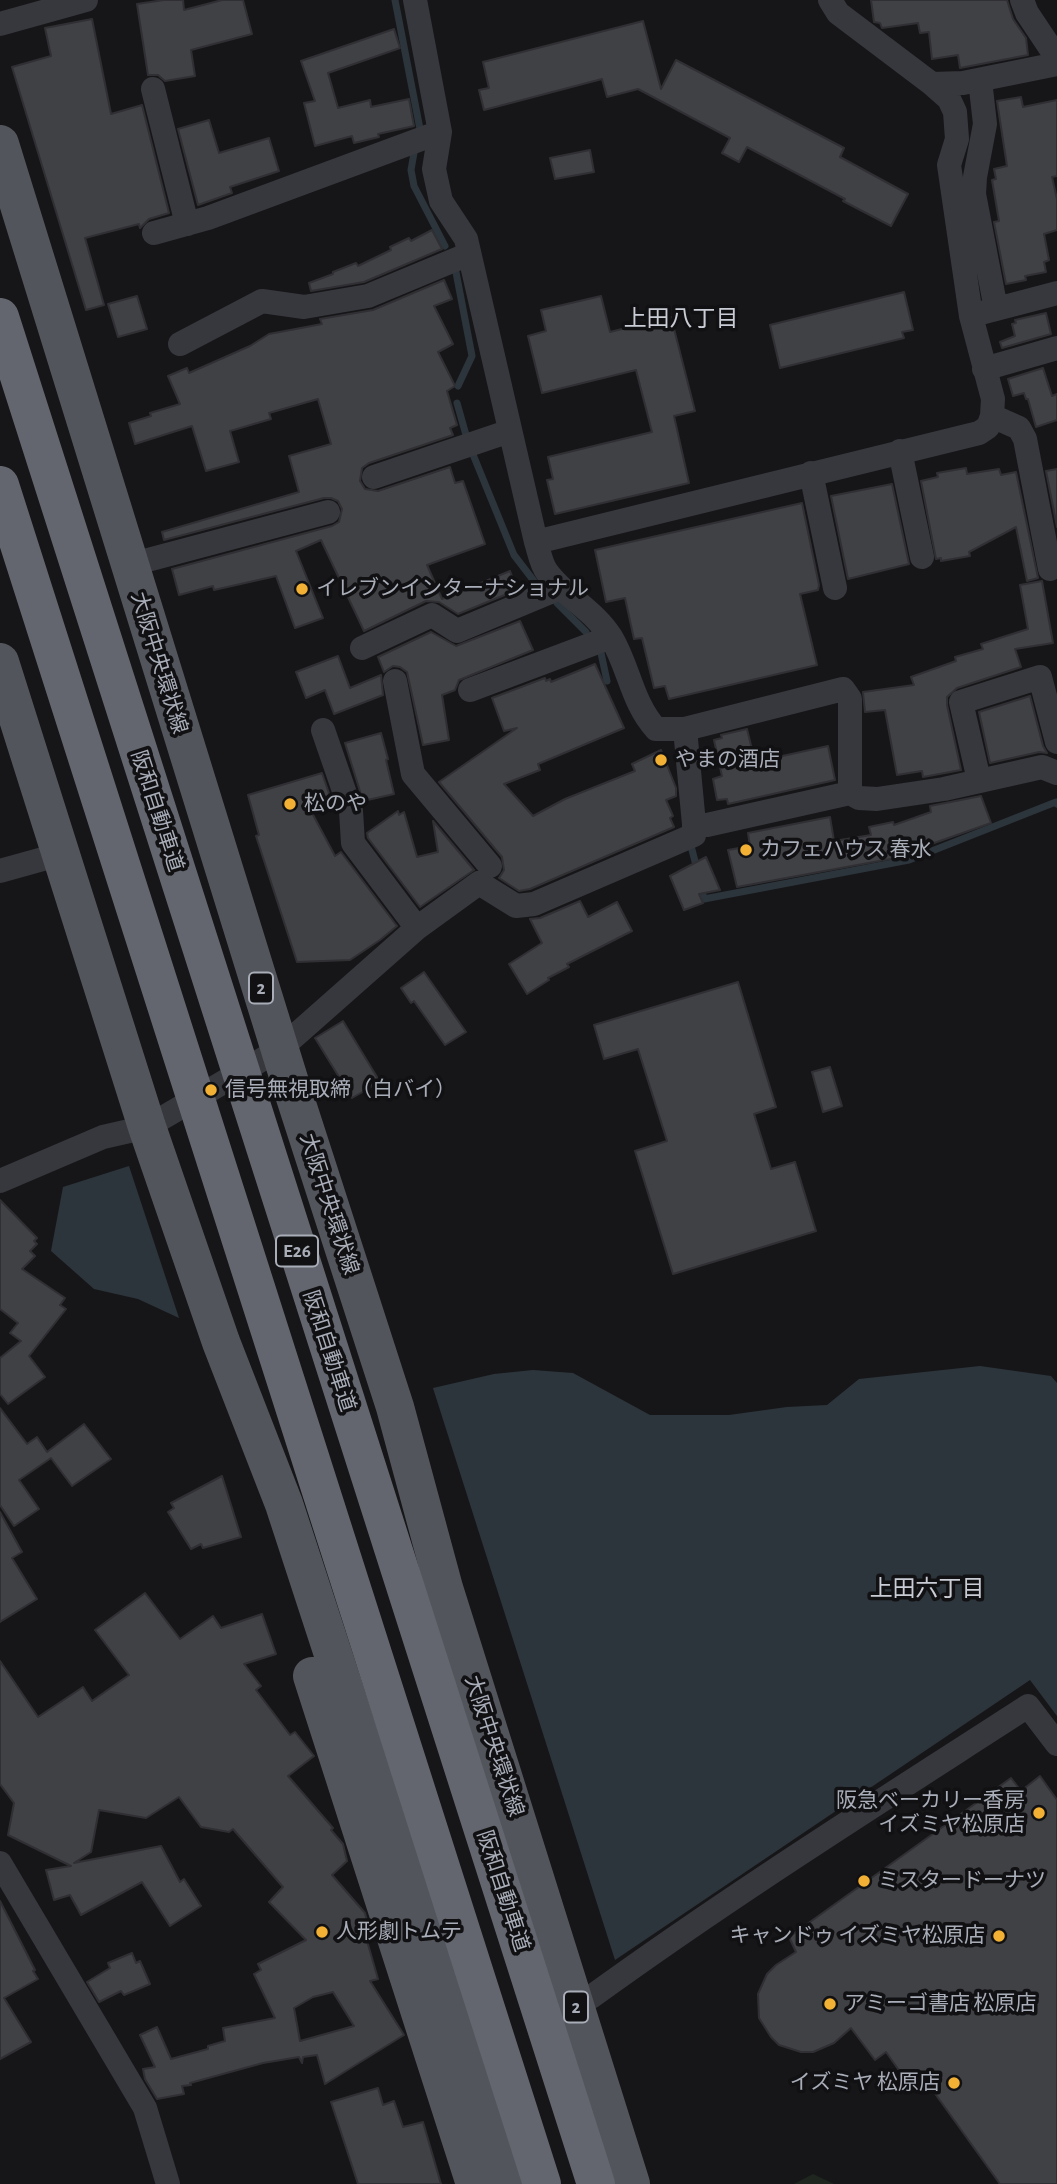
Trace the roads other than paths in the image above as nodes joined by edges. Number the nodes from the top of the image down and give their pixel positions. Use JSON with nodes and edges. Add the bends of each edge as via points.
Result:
{"nodes":[{"id":1,"x":86,"y":0,"type":"edge"},
{"id":2,"x":415,"y":0,"type":"edge"},
{"id":3,"x":830,"y":0,"type":"edge"},
{"id":4,"x":1022,"y":0,"type":"edge"},
{"id":5,"x":0,"y":24,"type":"edge"},
{"id":6,"x":1057,"y":58,"type":"edge"},
{"id":7,"x":1057,"y":64,"type":"edge"},
{"id":8,"x":980,"y":80,"type":"junction"},
{"id":9,"x":932,"y":85,"type":"junction"},
{"id":10,"x":153,"y":89,"type":"dead end"},
{"id":11,"x":440,"y":132,"type":"junction"},
{"id":12,"x":0,"y":144,"type":"edge"},
{"id":13,"x":187,"y":224,"type":"junction"},
{"id":14,"x":154,"y":233,"type":"dead end"},
{"id":15,"x":469,"y":254,"type":"junction"},
{"id":16,"x":1057,"y":293,"type":"edge"},
{"id":17,"x":996,"y":309,"type":"junction"},
{"id":18,"x":971,"y":316,"type":"junction"},
{"id":19,"x":0,"y":317,"type":"edge"},
{"id":20,"x":180,"y":344,"type":"dead end"},
{"id":21,"x":1057,"y":348,"type":"edge"},
{"id":22,"x":984,"y":369,"type":"junction"},
{"id":23,"x":992,"y":416,"type":"junction"},
{"id":24,"x":510,"y":431,"type":"junction"},
{"id":25,"x":900,"y":451,"type":"junction"},
{"id":26,"x":811,"y":473,"type":"junction"},
{"id":27,"x":374,"y":477,"type":"dead end"},
{"id":28,"x":0,"y":485,"type":"edge"},
{"id":29,"x":328,"y":512,"type":"dead end"},
{"id":30,"x":536,"y":542,"type":"junction"},
{"id":31,"x":922,"y":557,"type":"dead end"},
{"id":32,"x":129,"y":565,"type":"junction"},
{"id":33,"x":1050,"y":569,"type":"dead end"},
{"id":34,"x":835,"y":587,"type":"dead end"},
{"id":35,"x":560,"y":588,"type":"junction"},
{"id":36,"x":611,"y":638,"type":"junction"},
{"id":37,"x":362,"y":648,"type":"dead end"},
{"id":38,"x":0,"y":662,"type":"edge"},
{"id":39,"x":395,"y":681,"type":"dead end"},
{"id":40,"x":470,"y":690,"type":"dead end"},
{"id":41,"x":685,"y":729,"type":"junction"},
{"id":42,"x":323,"y":730,"type":"dead end"},
{"id":43,"x":1057,"y":742,"type":"edge"},
{"id":44,"x":1057,"y":773,"type":"edge"},
{"id":45,"x":979,"y":780,"type":"junction"},
{"id":46,"x":850,"y":793,"type":"junction"},
{"id":47,"x":694,"y":824,"type":"junction"},
{"id":48,"x":61,"y":854,"type":"junction"},
{"id":49,"x":490,"y":866,"type":"dead end"},
{"id":50,"x":0,"y":871,"type":"edge"},
{"id":51,"x":416,"y":928,"type":"junction"},
{"id":52,"x":280,"y":1049,"type":"junction"},
{"id":53,"x":147,"y":1127,"type":"junction"},
{"id":54,"x":0,"y":1181,"type":"edge"},
{"id":55,"x":359,"y":1295,"type":"junction"},
{"id":56,"x":221,"y":1342,"type":"junction"},
{"id":57,"x":1057,"y":1744,"type":"edge"},
{"id":58,"x":0,"y":1863,"type":"edge"},
{"id":59,"x":591,"y":1997,"type":"junction"},
{"id":60,"x":168,"y":2184,"type":"edge"},
{"id":61,"x":475,"y":2184,"type":"edge"},
{"id":62,"x":506,"y":2184,"type":"edge"},
{"id":63,"x":542,"y":2184,"type":"edge"},
{"id":64,"x":596,"y":2184,"type":"edge"},
{"id":65,"x":631,"y":2184,"type":"edge"},
{"id":66,"x":655,"y":2184,"type":"edge"}],
"edges":[{"from":1,"to":5,"type":"street"},
{"from":2,"to":11,"type":"street"},
{"from":3,"to":9,"type":"street","via":[[838,13]]},
{"from":4,"to":6,"type":"street"},
{"from":7,"to":8,"type":"street"},
{"from":8,"to":9,"type":"street"},
{"from":8,"to":17,"type":"street","via":[[985,124],[974,194]]},
{"from":9,"to":18,"type":"street","via":[[949,99],[955,112],[957,139],[948,165]]},
{"from":10,"to":13,"type":"street"},
{"from":11,"to":13,"type":"street"},
{"from":11,"to":15,"type":"street","via":[[434,169],[441,201],[466,239]]},
{"from":12,"to":32,"type":"main road","name":"大阪中央環状線","number":"2"},
{"from":13,"to":14,"type":"street"},
{"from":15,"to":20,"type":"street","via":[[368,296],[304,307],[262,301]]},
{"from":15,"to":24,"type":"street"},
{"from":16,"to":17,"type":"street"},
{"from":17,"to":18,"type":"street"},
{"from":18,"to":22,"type":"street"},
{"from":19,"to":64,"type":"highway","name":"阪和自動車道","number":"E26","bridge":true},
{"from":21,"to":22,"type":"street"},
{"from":22,"to":23,"type":"street","via":[[993,399]]},
{"from":23,"to":25,"type":"street","via":[[988,427],[979,433]]},
{"from":23,"to":33,"type":"street","via":[[1019,428],[1025,439]]},
{"from":24,"to":27,"type":"street"},
{"from":24,"to":30,"type":"street"},
{"from":25,"to":26,"type":"street"},
{"from":25,"to":31,"type":"street"},
{"from":26,"to":30,"type":"street"},
{"from":26,"to":34,"type":"street"},
{"from":28,"to":63,"type":"highway","number":"E26","bridge":true},
{"from":29,"to":32,"type":"street"},
{"from":30,"to":35,"type":"street","via":[[545,570]]},
{"from":32,"to":52,"type":"main road","name":"大阪中央環状線","number":"2"},
{"from":35,"to":36,"type":"street","via":[[587,609]]},
{"from":35,"to":37,"type":"street","via":[[457,631],[432,615]]},
{"from":36,"to":40,"type":"street"},
{"from":36,"to":41,"type":"street","via":[[643,716],[656,729]]},
{"from":38,"to":48,"type":"main road"},
{"from":39,"to":49,"type":"street","via":[[413,774]]},
{"from":41,"to":46,"type":"street","via":[[849,683]]},
{"from":41,"to":47,"type":"street"},
{"from":42,"to":51,"type":"street","via":[[351,811],[353,843]]},
{"from":43,"to":45,"type":"street","via":[[1040,677],[961,702]]},
{"from":44,"to":45,"type":"street","via":[[1042,767]]},
{"from":45,"to":46,"type":"street","via":[[877,799]]},
{"from":46,"to":47,"type":"street","via":[[707,825]]},
{"from":47,"to":51,"type":"street","via":[[694,835],[534,904],[516,906],[479,883]]},
{"from":48,"to":50,"type":"street"},
{"from":48,"to":53,"type":"main road"},
{"from":51,"to":52,"type":"street"},
{"from":52,"to":53,"type":"street"},
{"from":52,"to":55,"type":"main road","name":"大阪中央環状線","number":"2"},
{"from":53,"to":54,"type":"street","via":[[103,1136]]},
{"from":53,"to":56,"type":"main road"},
{"from":55,"to":59,"type":"main road","via":[[400,1386],[511,1753]]},
{"from":55,"to":65,"type":"main road","name":"大阪中央環状線","number":"2","via":[[444,1588]]},
{"from":56,"to":61,"type":"main road","via":[[250,1468],[288,1599]]},
{"from":56,"to":62,"type":"main road","via":[[284,1504]]},
{"from":57,"to":59,"type":"street","via":[[1028,1706],[795,1856]]},
{"from":58,"to":60,"type":"street","via":[[145,2108]]},
{"from":59,"to":66,"type":"main road"}]}
